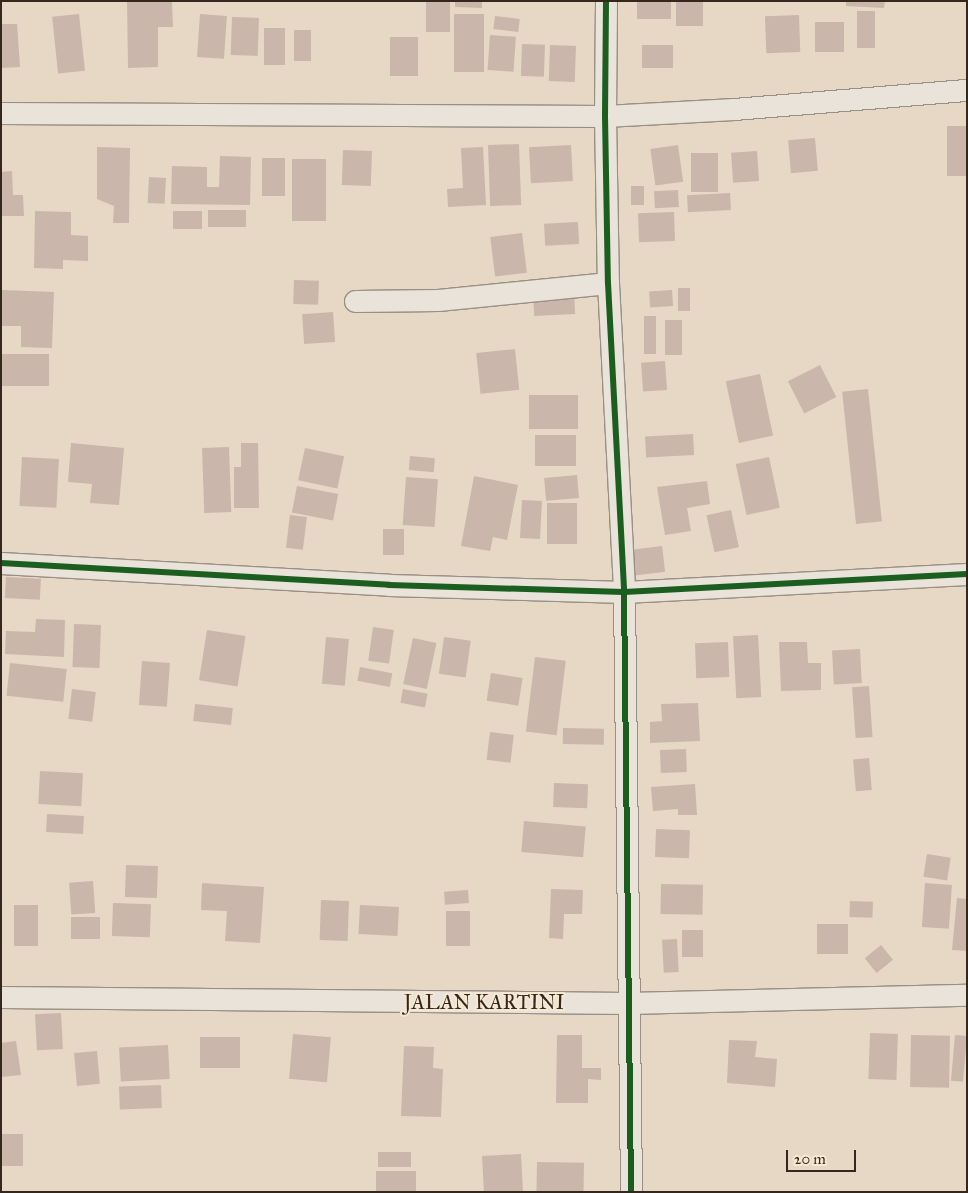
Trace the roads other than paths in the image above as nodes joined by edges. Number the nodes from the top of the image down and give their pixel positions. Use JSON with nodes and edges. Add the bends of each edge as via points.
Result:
{"nodes":[{"id":1,"x":606,"y":1,"type":"edge"},
{"id":2,"x":967,"y":90,"type":"edge"},
{"id":3,"x":1,"y":113,"type":"edge"},
{"id":4,"x":605,"y":116,"type":"junction"},
{"id":5,"x":608,"y":283,"type":"junction"},
{"id":6,"x":354,"y":301,"type":"dead end"},
{"id":7,"x":1,"y":563,"type":"edge"},
{"id":8,"x":967,"y":574,"type":"edge"},
{"id":9,"x":624,"y":592,"type":"junction"},
{"id":10,"x":967,"y":995,"type":"edge"},
{"id":11,"x":1,"y":997,"type":"edge"},
{"id":12,"x":628,"y":1003,"type":"junction"},
{"id":13,"x":631,"y":1192,"type":"edge"}],
"edges":[{"from":1,"to":4,"type":"street"},
{"from":2,"to":4,"type":"street"},
{"from":3,"to":4,"type":"street"},
{"from":4,"to":5,"type":"street"},
{"from":5,"to":6,"type":"street","via":[[438,300]]},
{"from":5,"to":9,"type":"street"},
{"from":7,"to":9,"type":"street","via":[[389,585]]},
{"from":8,"to":9,"type":"street"},
{"from":9,"to":12,"type":"street"},
{"from":10,"to":12,"type":"street","name":"JALAN KARTINI"},
{"from":11,"to":12,"type":"street","name":"JALAN KARTINI"},
{"from":12,"to":13,"type":"street"}]}
